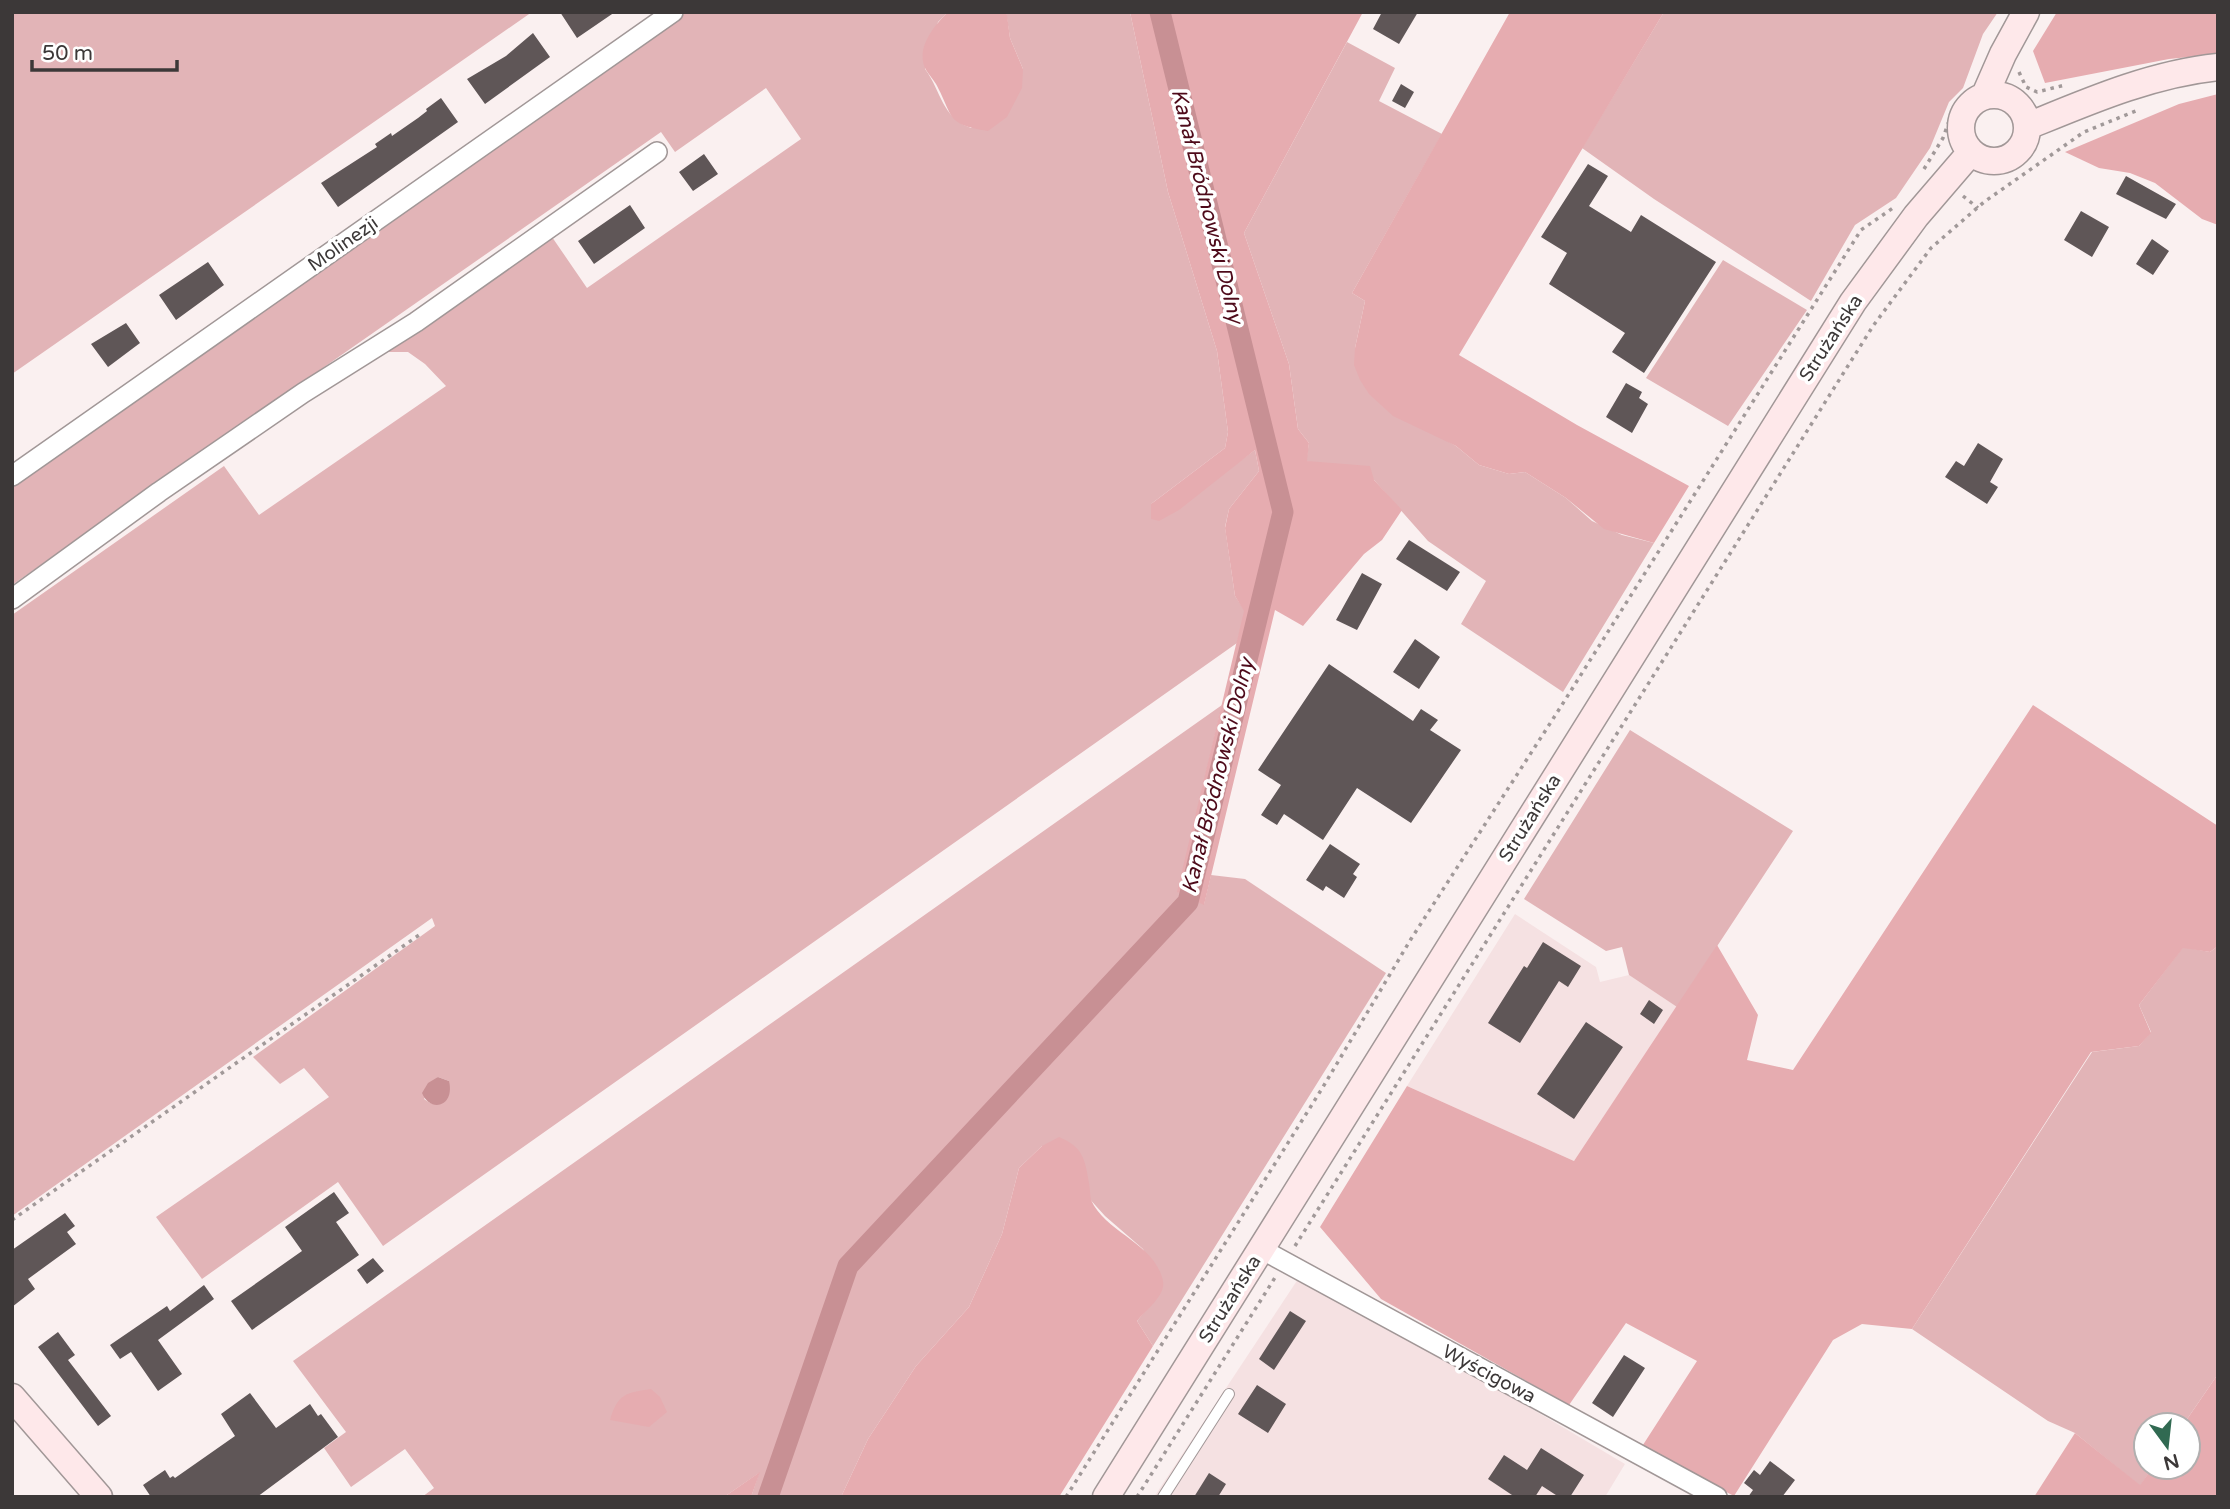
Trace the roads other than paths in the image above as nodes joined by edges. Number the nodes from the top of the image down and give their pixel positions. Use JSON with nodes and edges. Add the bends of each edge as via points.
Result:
{"nodes":[{"id":1,"x":673,"y":12,"type":"edge"},
{"id":2,"x":2026,"y":12,"type":"edge"},
{"id":3,"x":2218,"y":67,"type":"edge"},
{"id":4,"x":1977,"y":93,"type":"junction"},
{"id":5,"x":2028,"y":126,"type":"junction"},
{"id":6,"x":657,"y":152,"type":"dead end"},
{"id":7,"x":1970,"y":152,"type":"junction"},
{"id":8,"x":12,"y":476,"type":"edge"},
{"id":9,"x":12,"y":599,"type":"edge"},
{"id":10,"x":1261,"y":1249,"type":"junction"},
{"id":11,"x":1229,"y":1394,"type":"dead end"},
{"id":12,"x":12,"y":1397,"type":"edge"},
{"id":13,"x":99,"y":1497,"type":"edge"},
{"id":14,"x":1106,"y":1497,"type":"edge"},
{"id":15,"x":1163,"y":1497,"type":"edge"},
{"id":16,"x":1717,"y":1497,"type":"edge"}],
"edges":[{"from":1,"to":8,"type":"street","name":"Molinezji"},
{"from":2,"to":4,"type":"main road"},
{"from":3,"to":5,"type":"main road","via":[[2131,86]]},
{"from":4,"to":5,"type":"main road","via":[[2010,98]]},
{"from":4,"to":7,"type":"main road","via":[[1961,121],[1961,135]]},
{"from":5,"to":7,"type":"main road","via":[[2025,142],[2006,160],[1985,160]]},
{"from":6,"to":9,"type":"street","via":[[416,322],[170,484]]},
{"from":7,"to":10,"type":"main road","name":"Strużańska","via":[[1853,302]]},
{"from":10,"to":14,"type":"main road","name":"Strużańska"},
{"from":10,"to":16,"type":"street","name":"Wyścigowa"},
{"from":11,"to":15,"type":"lane"},
{"from":12,"to":13,"type":"main road"}]}
